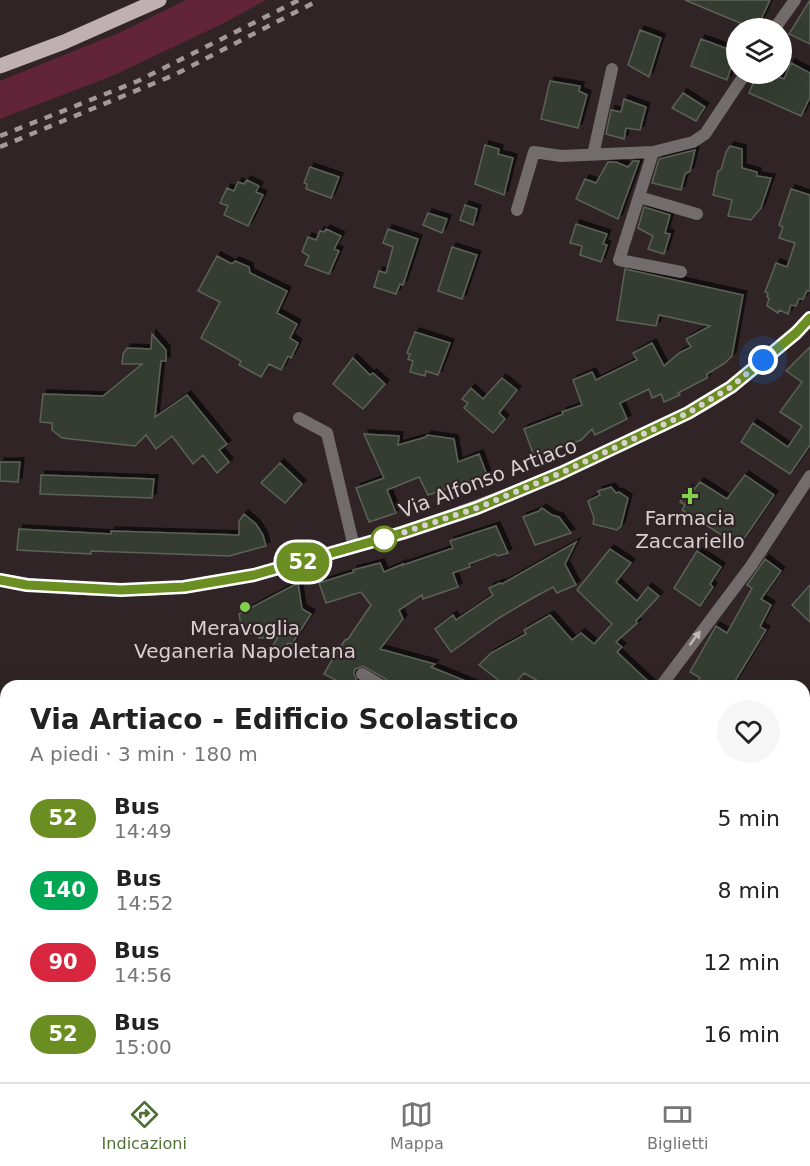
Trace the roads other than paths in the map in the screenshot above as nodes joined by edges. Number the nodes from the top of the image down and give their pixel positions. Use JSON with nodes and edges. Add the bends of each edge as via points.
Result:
{"nodes":[{"id":1,"x":159,"y":0,"type":"edge"},
{"id":2,"x":795,"y":0,"type":"edge"},
{"id":3,"x":782,"y":18,"type":"edge"},
{"id":4,"x":0,"y":66,"type":"edge"},
{"id":5,"x":612,"y":69,"type":"dead end"},
{"id":6,"x":738,"y":84,"type":"edge"},
{"id":7,"x":653,"y":152,"type":"junction"},
{"id":8,"x":593,"y":154,"type":"junction"},
{"id":9,"x":639,"y":197,"type":"junction"},
{"id":10,"x":517,"y":210,"type":"dead end"},
{"id":11,"x":697,"y":214,"type":"dead end"},
{"id":12,"x":681,"y":272,"type":"dead end"},
{"id":13,"x":810,"y":318,"type":"edge"},
{"id":14,"x":299,"y":418,"type":"dead end"},
{"id":15,"x":810,"y":476,"type":"edge"},
{"id":16,"x":354,"y":547,"type":"junction"},
{"id":17,"x":0,"y":580,"type":"edge"},
{"id":18,"x":362,"y":674,"type":"dead end"},
{"id":19,"x":372,"y":680,"type":"edge"},
{"id":20,"x":666,"y":680,"type":"edge"}],
"edges":[{"from":1,"to":4,"type":"main road"},
{"from":2,"to":3,"type":"street"},
{"from":5,"to":8,"type":"street"},
{"from":6,"to":7,"type":"street","via":[[705,134],[693,142]]},
{"from":7,"to":8,"type":"street"},
{"from":7,"to":9,"type":"street"},
{"from":8,"to":10,"type":"street","via":[[561,156],[534,152]]},
{"from":9,"to":11,"type":"street"},
{"from":9,"to":12,"type":"street","via":[[619,260]]},
{"from":13,"to":16,"type":"main road","name":"Via Alfonso Artiaco","via":[[731,387],[688,413],[477,508]]},
{"from":14,"to":16,"type":"street","via":[[327,433]]},
{"from":20,"to":15,"type":"street","one_way":true,"via":[[751,566]]},
{"from":16,"to":17,"type":"main road","name":"Via Alfonso Artiaco","via":[[254,575],[184,587],[121,590]]},
{"from":18,"to":19,"type":"street"}]}
